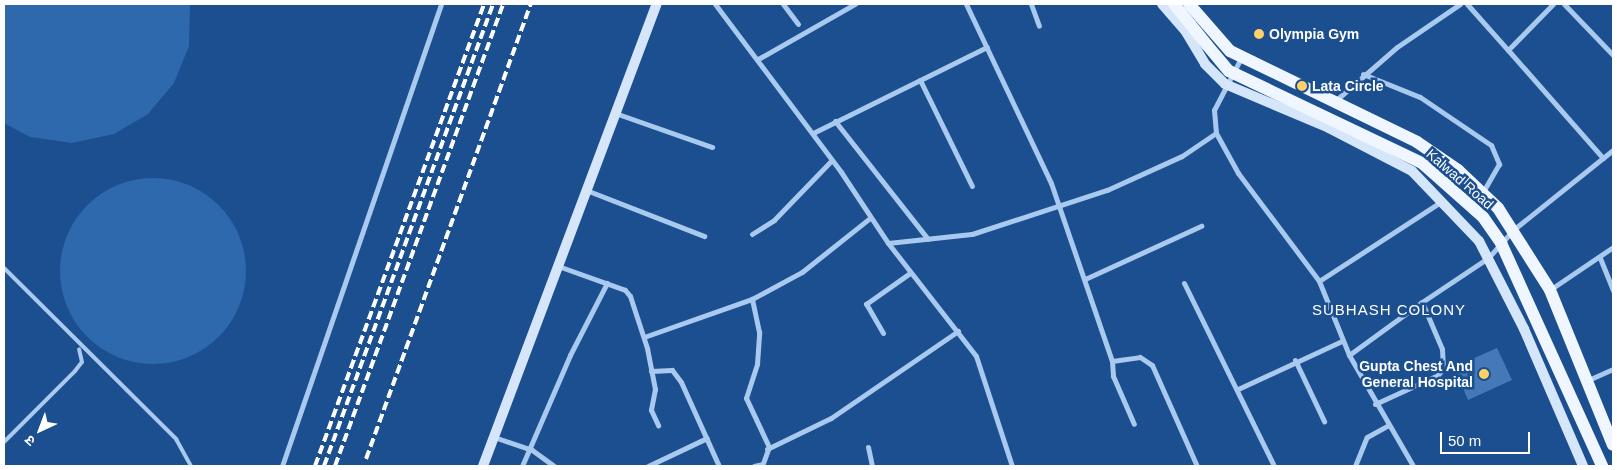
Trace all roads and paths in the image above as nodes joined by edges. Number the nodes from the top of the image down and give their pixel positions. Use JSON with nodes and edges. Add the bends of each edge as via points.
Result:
{"nodes":[{"id":1,"x":441,"y":4,"type":"edge"},
{"id":2,"x":657,"y":4,"type":"edge"},
{"id":3,"x":715,"y":4,"type":"edge"},
{"id":4,"x":783,"y":4,"type":"edge"},
{"id":5,"x":855,"y":4,"type":"edge"},
{"id":6,"x":966,"y":4,"type":"edge"},
{"id":7,"x":1031,"y":4,"type":"edge"},
{"id":8,"x":1162,"y":4,"type":"edge"},
{"id":9,"x":1174,"y":4,"type":"edge"},
{"id":10,"x":1460,"y":4,"type":"edge"},
{"id":11,"x":1467,"y":4,"type":"edge"},
{"id":12,"x":1553,"y":4,"type":"edge"},
{"id":13,"x":1564,"y":4,"type":"edge"},
{"id":14,"x":1186,"y":9,"type":"edge"},
{"id":15,"x":798,"y":24,"type":"dead end"},
{"id":16,"x":1039,"y":26,"type":"dead end"},
{"id":17,"x":1213,"y":42,"type":"junction"},
{"id":18,"x":987,"y":47,"type":"junction"},
{"id":19,"x":1508,"y":50,"type":"junction"},
{"id":20,"x":1613,"y":55,"type":"edge"},
{"id":21,"x":1241,"y":58,"type":"junction"},
{"id":22,"x":758,"y":59,"type":"junction"},
{"id":23,"x":1364,"y":74,"type":"junction"},
{"id":24,"x":920,"y":80,"type":"junction"},
{"id":25,"x":1225,"y":84,"type":"junction"},
{"id":26,"x":1335,"y":101,"type":"junction"},
{"id":27,"x":615,"y":113,"type":"junction"},
{"id":28,"x":835,"y":121,"type":"junction"},
{"id":29,"x":813,"y":133,"type":"junction"},
{"id":30,"x":1216,"y":133,"type":"junction"},
{"id":31,"x":712,"y":147,"type":"dead end"},
{"id":32,"x":1613,"y":150,"type":"edge"},
{"id":33,"x":1603,"y":158,"type":"junction"},
{"id":34,"x":831,"y":161,"type":"junction"},
{"id":35,"x":972,"y":186,"type":"dead end"},
{"id":36,"x":586,"y":190,"type":"junction"},
{"id":37,"x":1482,"y":193,"type":"junction"},
{"id":38,"x":1442,"y":201,"type":"junction"},
{"id":39,"x":1060,"y":207,"type":"junction"},
{"id":40,"x":870,"y":218,"type":"junction"},
{"id":41,"x":1201,"y":226,"type":"dead end"},
{"id":42,"x":1513,"y":230,"type":"junction"},
{"id":43,"x":752,"y":234,"type":"dead end"},
{"id":44,"x":704,"y":236,"type":"dead end"},
{"id":45,"x":928,"y":239,"type":"junction"},
{"id":46,"x":888,"y":243,"type":"junction"},
{"id":47,"x":1613,"y":247,"type":"edge"},
{"id":48,"x":1488,"y":258,"type":"junction"},
{"id":49,"x":1600,"y":258,"type":"junction"},
{"id":50,"x":558,"y":266,"type":"junction"},
{"id":51,"x":4,"y":268,"type":"edge"},
{"id":52,"x":910,"y":273,"type":"junction"},
{"id":53,"x":1085,"y":279,"type":"junction"},
{"id":54,"x":1319,"y":281,"type":"junction"},
{"id":55,"x":607,"y":284,"type":"junction"},
{"id":56,"x":1184,"y":284,"type":"dead end"},
{"id":57,"x":1550,"y":290,"type":"junction"},
{"id":58,"x":1613,"y":290,"type":"edge"},
{"id":59,"x":752,"y":298,"type":"junction"},
{"id":60,"x":1422,"y":302,"type":"junction"},
{"id":61,"x":958,"y":331,"type":"junction"},
{"id":62,"x":883,"y":333,"type":"dead end"},
{"id":63,"x":644,"y":337,"type":"junction"},
{"id":64,"x":1342,"y":341,"type":"junction"},
{"id":65,"x":77,"y":344,"type":"junction"},
{"id":66,"x":1349,"y":355,"type":"junction"},
{"id":67,"x":1295,"y":360,"type":"junction"},
{"id":68,"x":1112,"y":361,"type":"junction"},
{"id":69,"x":1613,"y":369,"type":"edge"},
{"id":70,"x":652,"y":371,"type":"junction"},
{"id":71,"x":1585,"y":381,"type":"junction"},
{"id":72,"x":1238,"y":389,"type":"junction"},
{"id":73,"x":1375,"y":404,"type":"junction"},
{"id":74,"x":1324,"y":421,"type":"dead end"},
{"id":75,"x":1134,"y":424,"type":"dead end"},
{"id":76,"x":658,"y":425,"type":"dead end"},
{"id":77,"x":1387,"y":426,"type":"junction"},
{"id":78,"x":494,"y":437,"type":"junction"},
{"id":79,"x":707,"y":438,"type":"junction"},
{"id":80,"x":4,"y":442,"type":"edge"},
{"id":81,"x":1613,"y":445,"type":"edge"},
{"id":82,"x":868,"y":447,"type":"dead end"},
{"id":83,"x":767,"y":449,"type":"junction"},
{"id":84,"x":532,"y":450,"type":"junction"},
{"id":85,"x":762,"y":465,"type":"edge"},
{"id":86,"x":191,"y":466,"type":"edge"},
{"id":87,"x":282,"y":466,"type":"edge"},
{"id":88,"x":482,"y":466,"type":"edge"},
{"id":89,"x":522,"y":466,"type":"edge"},
{"id":90,"x":554,"y":466,"type":"edge"},
{"id":91,"x":648,"y":466,"type":"edge"},
{"id":92,"x":719,"y":466,"type":"edge"},
{"id":93,"x":754,"y":466,"type":"edge"},
{"id":94,"x":872,"y":466,"type":"edge"},
{"id":95,"x":1012,"y":466,"type":"edge"},
{"id":96,"x":1197,"y":466,"type":"edge"},
{"id":97,"x":1274,"y":466,"type":"edge"},
{"id":98,"x":1355,"y":466,"type":"edge"},
{"id":99,"x":1413,"y":466,"type":"edge"},
{"id":100,"x":1583,"y":466,"type":"edge"},
{"id":101,"x":1602,"y":466,"type":"edge"}],
"edges":[{"from":1,"to":87,"type":"street"},
{"from":2,"to":27,"type":"street"},
{"from":3,"to":22,"type":"street"},
{"from":4,"to":15,"type":"street"},
{"from":5,"to":22,"type":"street"},
{"from":6,"to":18,"type":"street"},
{"from":7,"to":16,"type":"street"},
{"from":8,"to":25,"type":"street","via":[[1205,64]]},
{"from":9,"to":14,"type":"main road"},
{"from":10,"to":23,"type":"street"},
{"from":11,"to":19,"type":"street"},
{"from":12,"to":19,"type":"street"},
{"from":13,"to":20,"type":"street"},
{"from":14,"to":17,"type":"main road"},
{"from":17,"to":21,"type":"main road"},
{"from":17,"to":101,"type":"main road","name":"Kalwad Road","bridge":true,"via":[[1229,71],[1422,164],[1483,217],[1505,251]]},
{"from":18,"to":24,"type":"street"},
{"from":18,"to":39,"type":"street"},
{"from":19,"to":33,"type":"street"},
{"from":21,"to":25,"type":"street"},
{"from":21,"to":26,"type":"main road"},
{"from":22,"to":29,"type":"street"},
{"from":23,"to":26,"type":"street"},
{"from":23,"to":37,"type":"street","via":[[1420,96],[1491,145],[1499,164]]},
{"from":24,"to":28,"type":"street"},
{"from":24,"to":35,"type":"street"},
{"from":25,"to":30,"type":"street","via":[[1214,110]]},
{"from":25,"to":38,"type":"street","via":[[1329,128],[1412,171]]},
{"from":26,"to":37,"type":"main road","via":[[1417,142]]},
{"from":27,"to":31,"type":"street"},
{"from":27,"to":36,"type":"street"},
{"from":28,"to":29,"type":"street"},
{"from":28,"to":45,"type":"street"},
{"from":29,"to":34,"type":"street"},
{"from":30,"to":39,"type":"street","via":[[1150,173]]},
{"from":30,"to":54,"type":"street","via":[[1238,173]]},
{"from":32,"to":33,"type":"street"},
{"from":33,"to":42,"type":"street"},
{"from":34,"to":40,"type":"street"},
{"from":34,"to":43,"type":"street","via":[[774,220]]},
{"from":36,"to":44,"type":"street"},
{"from":36,"to":50,"type":"street"},
{"from":37,"to":42,"type":"main road"},
{"from":38,"to":48,"type":"street","via":[[1479,241]]},
{"from":38,"to":54,"type":"street"},
{"from":39,"to":45,"type":"street","via":[[972,234]]},
{"from":39,"to":53,"type":"street"},
{"from":40,"to":46,"type":"street"},
{"from":40,"to":59,"type":"street","via":[[810,266]]},
{"from":41,"to":53,"type":"street"},
{"from":42,"to":48,"type":"street"},
{"from":42,"to":57,"type":"main road"},
{"from":45,"to":46,"type":"street"},
{"from":46,"to":52,"type":"street"},
{"from":47,"to":49,"type":"street"},
{"from":48,"to":60,"type":"street"},
{"from":48,"to":100,"type":"street"},
{"from":49,"to":57,"type":"street"},
{"from":49,"to":58,"type":"street"},
{"from":50,"to":55,"type":"street"},
{"from":50,"to":78,"type":"street"},
{"from":51,"to":65,"type":"lane"},
{"from":52,"to":61,"type":"street"},
{"from":52,"to":62,"type":"street","via":[[866,304]]},
{"from":53,"to":68,"type":"street"},
{"from":54,"to":64,"type":"street"},
{"from":55,"to":63,"type":"street","via":[[630,296]]},
{"from":55,"to":84,"type":"street","via":[[570,355]]},
{"from":56,"to":72,"type":"street"},
{"from":57,"to":71,"type":"main road"},
{"from":59,"to":63,"type":"street"},
{"from":59,"to":83,"type":"street","via":[[759,332],[758,356],[746,398]]},
{"from":60,"to":66,"type":"street"},
{"from":60,"to":73,"type":"street","via":[[1442,349],[1443,368],[1438,375]]},
{"from":61,"to":83,"type":"street","via":[[831,418]]},
{"from":61,"to":95,"type":"street","via":[[976,356],[989,388]]},
{"from":63,"to":70,"type":"street"},
{"from":64,"to":66,"type":"street"},
{"from":64,"to":67,"type":"street"},
{"from":65,"to":80,"type":"lane","via":[[82,362]]},
{"from":65,"to":86,"type":"lane","via":[[176,439]]},
{"from":66,"to":73,"type":"street"},
{"from":67,"to":72,"type":"street"},
{"from":67,"to":74,"type":"street"},
{"from":68,"to":75,"type":"street","via":[[1113,376]]},
{"from":68,"to":96,"type":"street","via":[[1140,357],[1152,365]]},
{"from":69,"to":71,"type":"street"},
{"from":70,"to":76,"type":"street","via":[[655,388],[652,410]]},
{"from":70,"to":79,"type":"street","via":[[672,370]]},
{"from":71,"to":81,"type":"main road"},
{"from":72,"to":97,"type":"street"},
{"from":73,"to":77,"type":"street"},
{"from":77,"to":98,"type":"street","via":[[1367,437]]},
{"from":77,"to":99,"type":"street"},
{"from":78,"to":84,"type":"street"},
{"from":78,"to":88,"type":"street"},
{"from":79,"to":91,"type":"street"},
{"from":79,"to":92,"type":"street"},
{"from":82,"to":94,"type":"street"},
{"from":83,"to":85,"type":"street"},
{"from":84,"to":89,"type":"street"},
{"from":84,"to":90,"type":"street"},
{"from":85,"to":93,"type":"street"}]}
